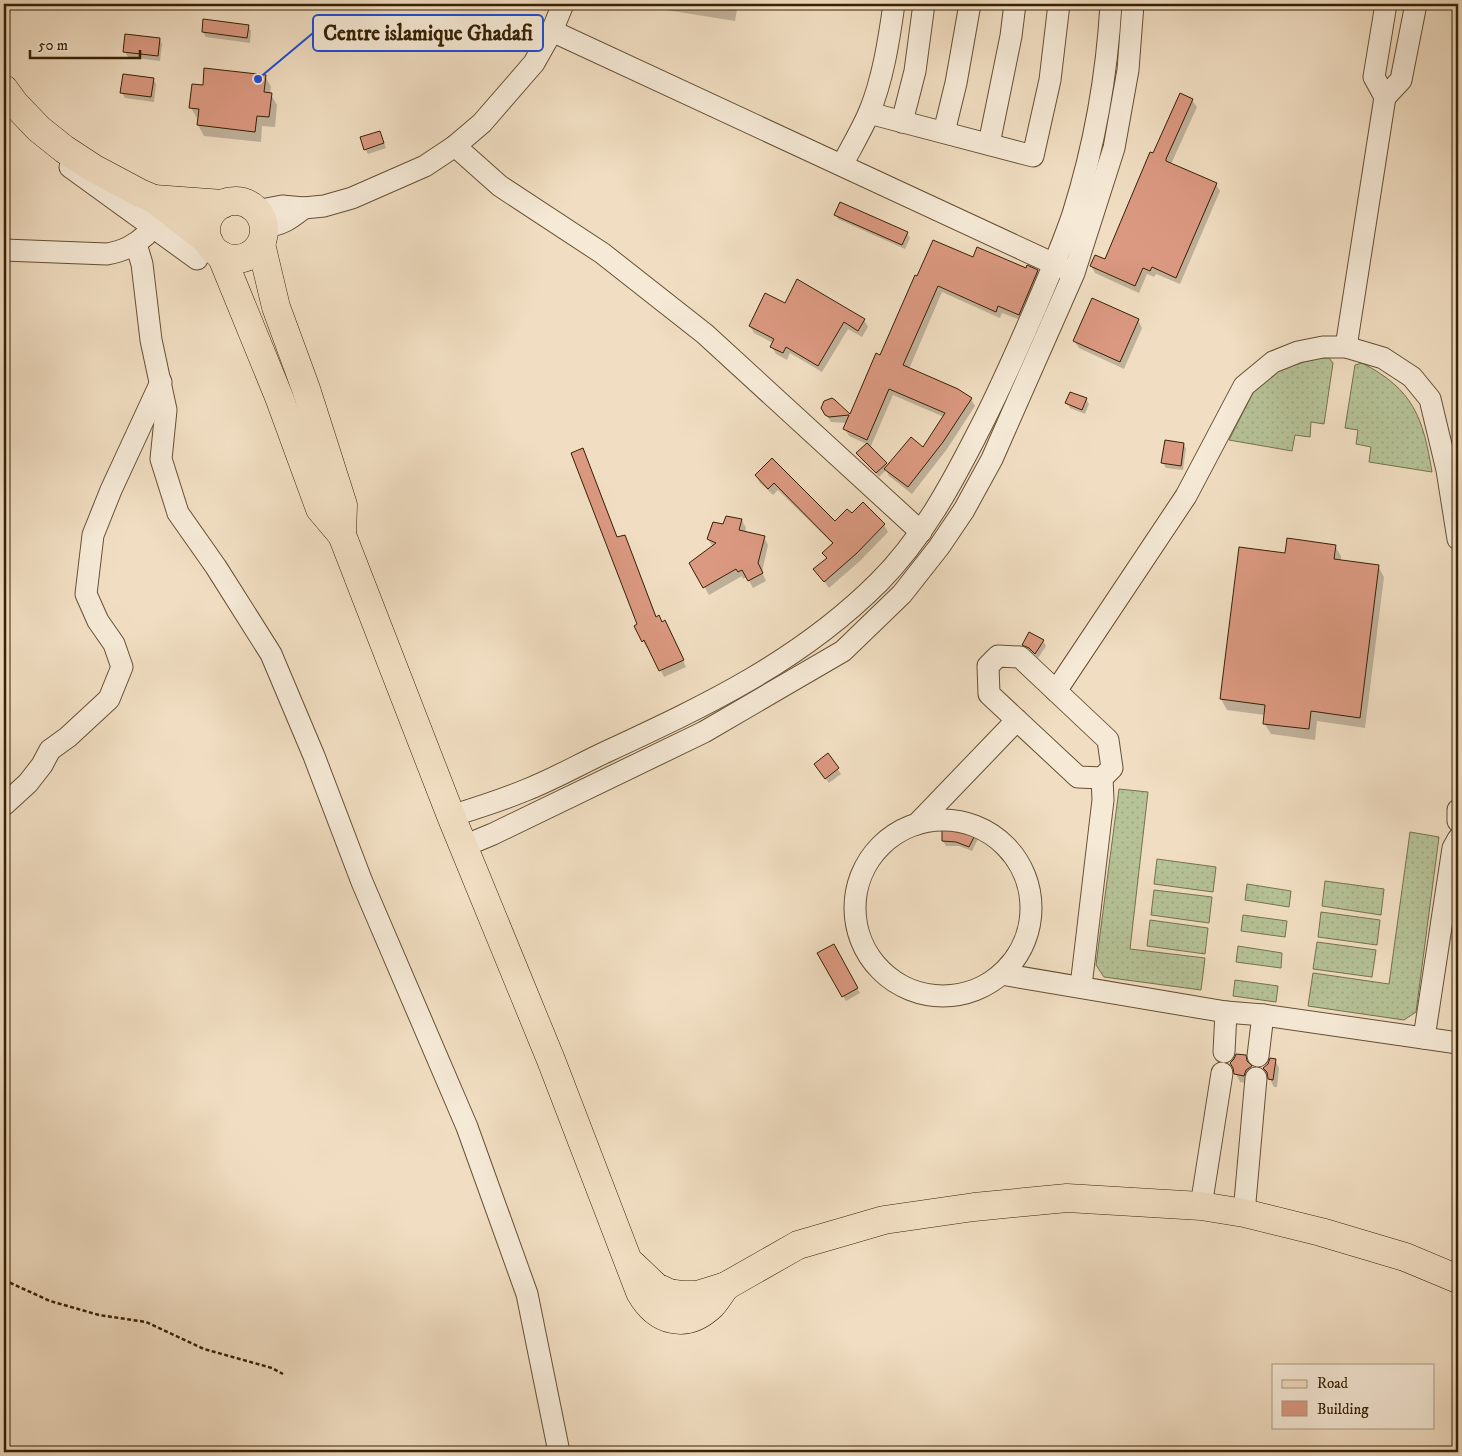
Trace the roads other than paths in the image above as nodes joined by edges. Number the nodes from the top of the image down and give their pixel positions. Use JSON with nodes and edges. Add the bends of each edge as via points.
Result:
{"nodes":[{"id":1,"x":563,"y":4,"type":"edge"},
{"id":2,"x":894,"y":4,"type":"edge"},
{"id":3,"x":924,"y":4,"type":"edge"},
{"id":4,"x":970,"y":4,"type":"edge"},
{"id":5,"x":1015,"y":4,"type":"edge"},
{"id":6,"x":1059,"y":4,"type":"edge"},
{"id":7,"x":1110,"y":4,"type":"edge"},
{"id":8,"x":1133,"y":4,"type":"edge"},
{"id":9,"x":1386,"y":4,"type":"edge"},
{"id":10,"x":1416,"y":4,"type":"edge"},
{"id":11,"x":552,"y":31,"type":"junction"},
{"id":12,"x":4,"y":89,"type":"edge"},
{"id":13,"x":1384,"y":107,"type":"junction"},
{"id":14,"x":4,"y":112,"type":"edge"},
{"id":15,"x":869,"y":113,"type":"junction"},
{"id":16,"x":902,"y":122,"type":"junction"},
{"id":17,"x":944,"y":132,"type":"junction"},
{"id":18,"x":989,"y":144,"type":"junction"},
{"id":19,"x":455,"y":146,"type":"junction"},
{"id":20,"x":842,"y":165,"type":"junction"},
{"id":21,"x":154,"y":199,"type":"junction"},
{"id":22,"x":223,"y":204,"type":"junction"},
{"id":23,"x":260,"y":227,"type":"junction"},
{"id":24,"x":154,"y":228,"type":"junction"},
{"id":25,"x":136,"y":244,"type":"junction"},
{"id":26,"x":4,"y":250,"type":"edge"},
{"id":27,"x":209,"y":252,"type":"junction"},
{"id":28,"x":1054,"y":264,"type":"junction"},
{"id":29,"x":1074,"y":273,"type":"junction"},
{"id":30,"x":1346,"y":347,"type":"junction"},
{"id":31,"x":161,"y":382,"type":"junction"},
{"id":32,"x":921,"y":532,"type":"junction"},
{"id":33,"x":342,"y":535,"type":"junction"},
{"id":34,"x":1458,"y":539,"type":"edge"},
{"id":35,"x":1056,"y":691,"type":"junction"},
{"id":36,"x":1017,"y":720,"type":"junction"},
{"id":37,"x":1102,"y":778,"type":"junction"},
{"id":38,"x":4,"y":805,"type":"edge"},
{"id":39,"x":1458,"y":810,"type":"edge"},
{"id":40,"x":451,"y":816,"type":"junction"},
{"id":41,"x":1458,"y":820,"type":"edge"},
{"id":42,"x":918,"y":824,"type":"junction"},
{"id":43,"x":1458,"y":839,"type":"edge"},
{"id":44,"x":464,"y":846,"type":"junction"},
{"id":45,"x":1001,"y":974,"type":"junction"},
{"id":46,"x":1080,"y":986,"type":"junction"},
{"id":47,"x":1226,"y":1012,"type":"junction"},
{"id":48,"x":1263,"y":1015,"type":"junction"},
{"id":49,"x":1424,"y":1038,"type":"junction"},
{"id":50,"x":1458,"y":1043,"type":"edge"},
{"id":51,"x":1258,"y":1056,"type":"dead end"},
{"id":52,"x":1256,"y":1078,"type":"dead end"},
{"id":53,"x":1201,"y":1206,"type":"junction"},
{"id":54,"x":1244,"y":1213,"type":"junction"},
{"id":55,"x":1458,"y":1279,"type":"edge"},
{"id":56,"x":559,"y":1452,"type":"edge"}],
"edges":[{"from":1,"to":11,"type":"street"},
{"from":2,"to":15,"type":"street","via":[[889,38]]},
{"from":3,"to":16,"type":"street","via":[[915,71]]},
{"from":4,"to":17,"type":"street"},
{"from":5,"to":18,"type":"street"},
{"from":6,"to":18,"type":"street","via":[[1050,80],[1033,156]]},
{"from":7,"to":28,"type":"street","via":[[1108,46],[1088,159]]},
{"from":8,"to":29,"type":"street","via":[[1128,70],[1114,148]]},
{"from":9,"to":13,"type":"street","via":[[1374,77]]},
{"from":10,"to":13,"type":"street","via":[[1401,80]]},
{"from":11,"to":19,"type":"street","via":[[534,63],[482,123]]},
{"from":11,"to":20,"type":"street"},
{"from":12,"to":21,"type":"main road","via":[[39,129],[64,149],[93,168]]},
{"from":13,"to":30,"type":"street"},
{"from":14,"to":24,"type":"street","via":[[39,144]]},
{"from":15,"to":16,"type":"street"},
{"from":15,"to":20,"type":"street"},
{"from":16,"to":17,"type":"street"},
{"from":17,"to":18,"type":"street"},
{"from":19,"to":23,"type":"street","via":[[425,166],[378,188],[324,206],[304,208],[276,226]]},
{"from":19,"to":32,"type":"street","via":[[500,186],[602,253],[705,334]]},
{"from":20,"to":28,"type":"street"},
{"from":21,"to":22,"type":"main road"},
{"from":21,"to":27,"type":"main road"},
{"from":22,"to":23,"type":"main road","via":[[232,201],[250,205]]},
{"from":22,"to":27,"type":"main road","via":[[210,216],[207,233]]},
{"from":23,"to":27,"type":"main road","via":[[255,251],[247,256],[230,258]]},
{"from":23,"to":33,"type":"main road","via":[[276,307],[343,505]]},
{"from":24,"to":25,"type":"street"},
{"from":24,"to":27,"type":"street"},
{"from":25,"to":26,"type":"street","via":[[107,254]]},
{"from":25,"to":31,"type":"street"},
{"from":27,"to":33,"type":"main road","via":[[279,397],[320,509]]},
{"from":28,"to":29,"type":"street"},
{"from":28,"to":32,"type":"street","via":[[995,398]]},
{"from":29,"to":44,"type":"street","via":[[992,459],[964,510],[902,594],[843,651],[704,732]]},
{"from":30,"to":34,"type":"street","via":[[1383,358],[1412,377],[1430,399],[1448,470]]},
{"from":30,"to":35,"type":"street","via":[[1298,352],[1273,362],[1244,386],[1186,496]]},
{"from":31,"to":38,"type":"street","via":[[93,535],[86,594],[98,621],[114,644],[122,667],[109,700],[50,750],[28,783]]},
{"from":31,"to":56,"type":"street","via":[[166,410],[161,460],[178,514],[271,654],[362,882],[467,1127],[527,1294]]},
{"from":32,"to":40,"type":"street","via":[[881,580],[842,617],[770,669],[692,712],[529,790]]},
{"from":33,"to":40,"type":"main road"},
{"from":35,"to":36,"type":"street","via":[[1020,657],[998,656],[988,666],[988,694]]},
{"from":35,"to":37,"type":"street","via":[[1108,740],[1112,768]]},
{"from":36,"to":37,"type":"street","via":[[1078,777]]},
{"from":36,"to":42,"type":"street"},
{"from":37,"to":46,"type":"street","via":[[1104,800]]},
{"from":39,"to":41,"type":"street"},
{"from":40,"to":44,"type":"main road"},
{"from":42,"to":45,"type":"street","via":[[936,821],[972,826],[989,834],[1016,859],[1026,879],[1030,916],[1021,950]]},
{"from":42,"to":45,"type":"street","via":[[884,843],[871,857],[860,878],[855,912],[862,944],[884,973],[914,991],[950,996],[966,993],[988,984]]},
{"from":43,"to":49,"type":"street","via":[[1453,848]]},
{"from":44,"to":53,"type":"main road","via":[[640,1292],[657,1313],[684,1320],[698,1315],[712,1305],[726,1286],[798,1246],[884,1220],[1067,1198]]},
{"from":45,"to":46,"type":"street"},
{"from":46,"to":47,"type":"street"},
{"from":47,"to":48,"type":"street"},
{"from":47,"to":53,"type":"street","via":[[1223,1062]]},
{"from":48,"to":49,"type":"street"},
{"from":48,"to":51,"type":"street"},
{"from":49,"to":50,"type":"street"},
{"from":52,"to":54,"type":"street"},
{"from":53,"to":54,"type":"main road"},
{"from":54,"to":55,"type":"main road","via":[[1406,1257]]}]}
